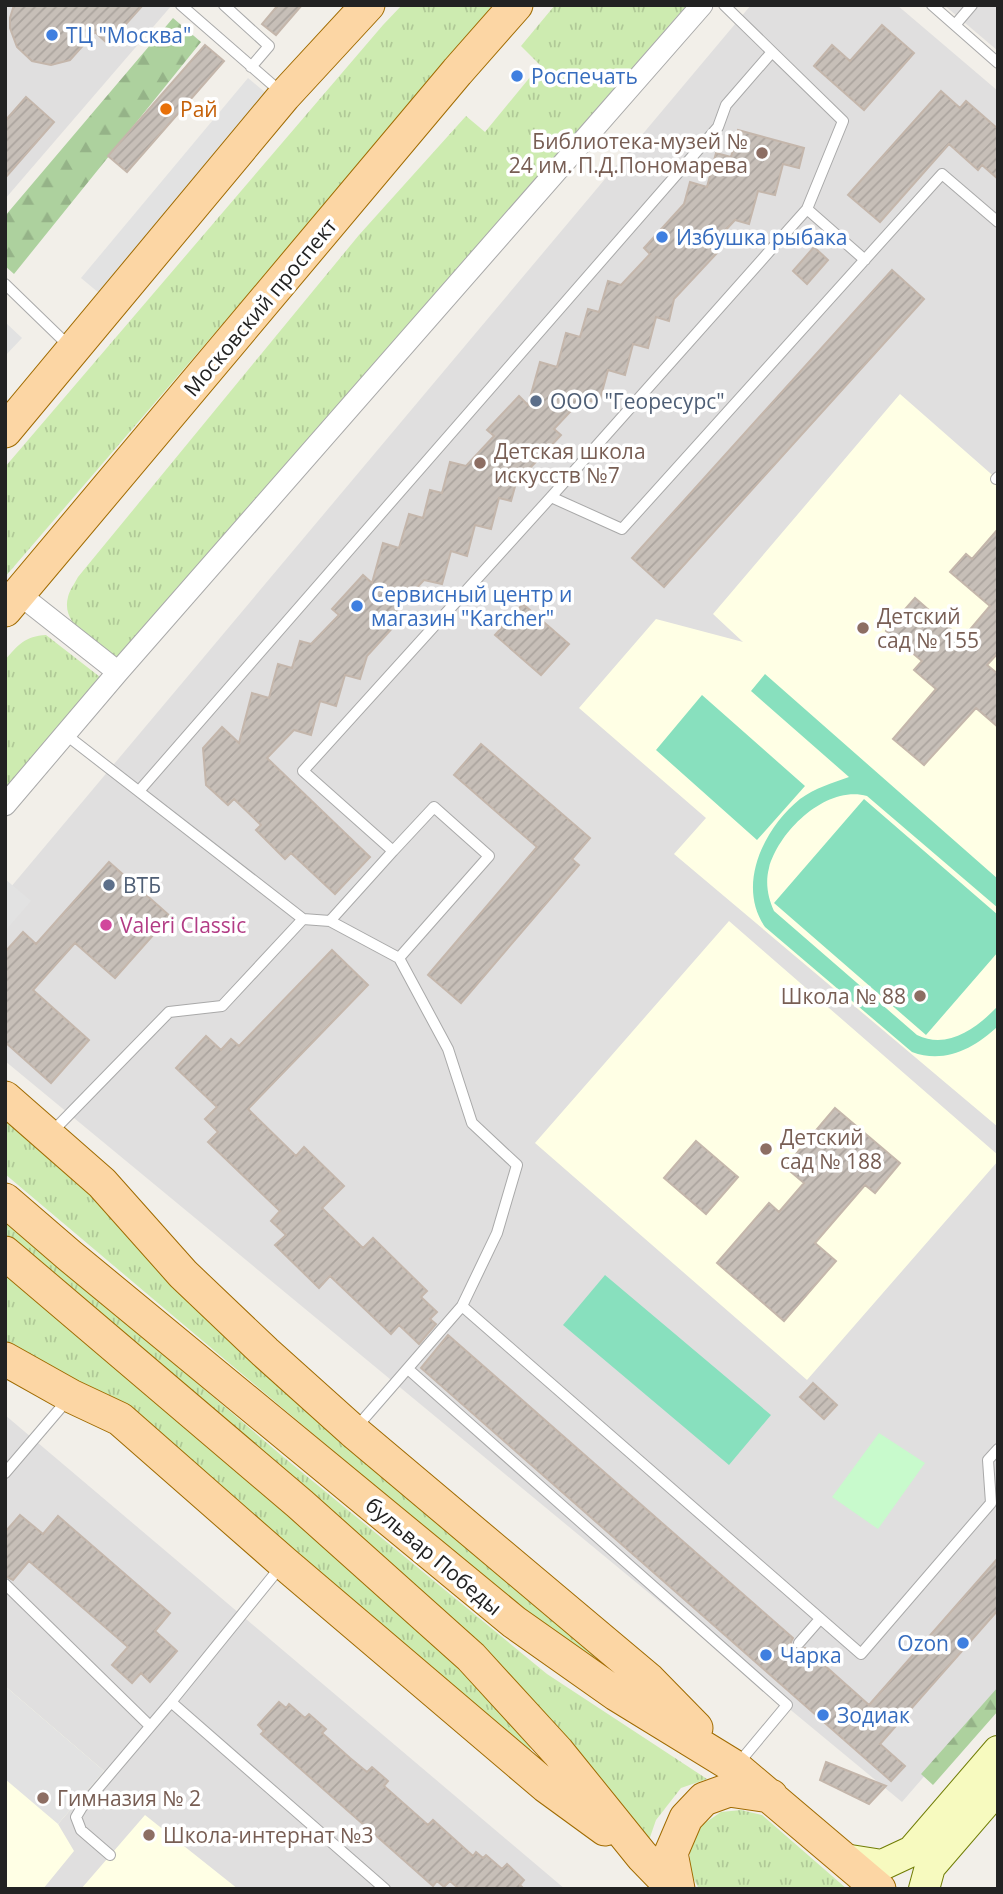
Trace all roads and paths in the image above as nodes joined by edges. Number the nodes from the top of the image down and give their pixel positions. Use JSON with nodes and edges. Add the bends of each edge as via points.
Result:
{"nodes":[{"id":1,"x":181,"y":5,"type":"edge"},
{"id":2,"x":224,"y":5,"type":"edge"},
{"id":3,"x":368,"y":5,"type":"edge"},
{"id":4,"x":516,"y":5,"type":"edge"},
{"id":5,"x":702,"y":5,"type":"edge"},
{"id":6,"x":724,"y":5,"type":"edge"},
{"id":7,"x":932,"y":5,"type":"edge"},
{"id":8,"x":972,"y":5,"type":"edge"},
{"id":9,"x":955,"y":25,"type":"junction"},
{"id":10,"x":772,"y":52,"type":"junction"},
{"id":11,"x":998,"y":63,"type":"edge"},
{"id":12,"x":251,"y":67,"type":"junction"},
{"id":13,"x":284,"y":96,"type":"junction"},
{"id":14,"x":807,"y":209,"type":"junction"},
{"id":15,"x":998,"y":222,"type":"edge"},
{"id":16,"x":864,"y":260,"type":"junction"},
{"id":17,"x":5,"y":284,"type":"edge"},
{"id":18,"x":73,"y":350,"type":"junction"},
{"id":19,"x":11,"y":421,"type":"edge"},
{"id":20,"x":551,"y":497,"type":"junction"},
{"id":21,"x":12,"y":602,"type":"edge"},
{"id":22,"x":118,"y":672,"type":"junction"},
{"id":23,"x":65,"y":734,"type":"junction"},
{"id":24,"x":139,"y":791,"type":"junction"},
{"id":25,"x":5,"y":805,"type":"edge"},
{"id":26,"x":393,"y":851,"type":"junction"},
{"id":27,"x":303,"y":919,"type":"junction"},
{"id":28,"x":330,"y":921,"type":"junction"},
{"id":29,"x":399,"y":958,"type":"junction"},
{"id":30,"x":5,"y":1098,"type":"edge"},
{"id":31,"x":49,"y":1136,"type":"junction"},
{"id":32,"x":5,"y":1200,"type":"edge"},
{"id":33,"x":5,"y":1253,"type":"edge"},
{"id":34,"x":462,"y":1306,"type":"junction"},
{"id":35,"x":5,"y":1360,"type":"edge"},
{"id":36,"x":408,"y":1368,"type":"junction"},
{"id":37,"x":71,"y":1395,"type":"junction"},
{"id":38,"x":353,"y":1431,"type":"junction"},
{"id":39,"x":998,"y":1448,"type":"edge"},
{"id":40,"x":5,"y":1473,"type":"edge"},
{"id":41,"x":284,"y":1563,"type":"junction"},
{"id":42,"x":5,"y":1584,"type":"edge"},
{"id":43,"x":820,"y":1619,"type":"junction"},
{"id":44,"x":799,"y":1643,"type":"dead end"},
{"id":45,"x":171,"y":1702,"type":"junction"},
{"id":46,"x":150,"y":1726,"type":"junction"},
{"id":47,"x":998,"y":1751,"type":"edge"},
{"id":48,"x":735,"y":1767,"type":"junction"},
{"id":49,"x":998,"y":1788,"type":"edge"},
{"id":50,"x":771,"y":1797,"type":"junction"},
{"id":51,"x":110,"y":1856,"type":"dead end"},
{"id":52,"x":642,"y":1856,"type":"junction"},
{"id":53,"x":844,"y":1859,"type":"junction"},
{"id":54,"x":385,"y":1889,"type":"edge"},
{"id":55,"x":676,"y":1889,"type":"edge"},
{"id":56,"x":879,"y":1889,"type":"edge"},
{"id":57,"x":924,"y":1889,"type":"edge"}],
"edges":[{"from":1,"to":12,"type":"lane"},
{"from":2,"to":12,"type":"lane","via":[[270,46]]},
{"from":3,"to":13,"type":"main road"},
{"from":4,"to":21,"type":"main road","name":"Московский проспект"},
{"from":5,"to":22,"type":"street"},
{"from":6,"to":10,"type":"lane"},
{"from":7,"to":9,"type":"lane"},
{"from":8,"to":9,"type":"lane"},
{"from":9,"to":11,"type":"lane"},
{"from":10,"to":14,"type":"lane","via":[[843,121]]},
{"from":10,"to":24,"type":"lane","via":[[726,105],[718,127]]},
{"from":12,"to":13,"type":"lane"},
{"from":13,"to":18,"type":"main road"},
{"from":14,"to":16,"type":"lane"},
{"from":14,"to":20,"type":"lane"},
{"from":15,"to":16,"type":"lane","via":[[942,174]]},
{"from":16,"to":20,"type":"lane","via":[[622,529]]},
{"from":17,"to":18,"type":"lane"},
{"from":18,"to":19,"type":"main road"},
{"from":20,"to":26,"type":"lane","via":[[303,771]]},
{"from":21,"to":22,"type":"street"},
{"from":22,"to":23,"type":"street"},
{"from":23,"to":24,"type":"lane"},
{"from":23,"to":25,"type":"street"},
{"from":24,"to":27,"type":"lane"},
{"from":26,"to":28,"type":"lane"},
{"from":26,"to":29,"type":"lane","via":[[434,807],[489,856]]},
{"from":27,"to":28,"type":"lane"},
{"from":27,"to":31,"type":"lane","via":[[222,1006],[169,1012]]},
{"from":28,"to":29,"type":"lane"},
{"from":29,"to":34,"type":"lane","via":[[448,1049],[472,1123],[517,1166],[497,1233]]},
{"from":30,"to":31,"type":"main road"},
{"from":31,"to":38,"type":"main road","via":[[102,1183],[183,1273]]},
{"from":32,"to":48,"type":"main road","name":"бульвар Победы","via":[[514,1622],[616,1694]]},
{"from":33,"to":52,"type":"main road","via":[[300,1504],[471,1657],[558,1752]]},
{"from":34,"to":36,"type":"lane"},
{"from":34,"to":43,"type":"lane"},
{"from":35,"to":37,"type":"main road"},
{"from":36,"to":38,"type":"lane"},
{"from":36,"to":48,"type":"lane","via":[[768,1680],[787,1705]]},
{"from":37,"to":40,"type":"lane"},
{"from":37,"to":41,"type":"main road","via":[[120,1419]]},
{"from":38,"to":48,"type":"main road","via":[[649,1681]]},
{"from":39,"to":43,"type":"lane","via":[[988,1460],[991,1503],[860,1654]]},
{"from":41,"to":45,"type":"lane"},
{"from":41,"to":52,"type":"main road","via":[[546,1786]]},
{"from":42,"to":46,"type":"lane"},
{"from":43,"to":44,"type":"lane"},
{"from":45,"to":46,"type":"lane"},
{"from":45,"to":54,"type":"lane"},
{"from":46,"to":51,"type":"lane","via":[[76,1817],[81,1830]]},
{"from":47,"to":53,"type":"street","via":[[912,1851],[882,1865]]},
{"from":48,"to":50,"type":"main road","name":"бульвар Победы"},
{"from":49,"to":57,"type":"street","via":[[930,1867]]},
{"from":50,"to":53,"type":"main road","name":"бульвар Победы"},
{"from":50,"to":55,"type":"main road","via":[[729,1790],[704,1799],[685,1818],[671,1853]]},
{"from":52,"to":55,"type":"main road"},
{"from":53,"to":56,"type":"main road","name":"бульвар Победы"}]}
